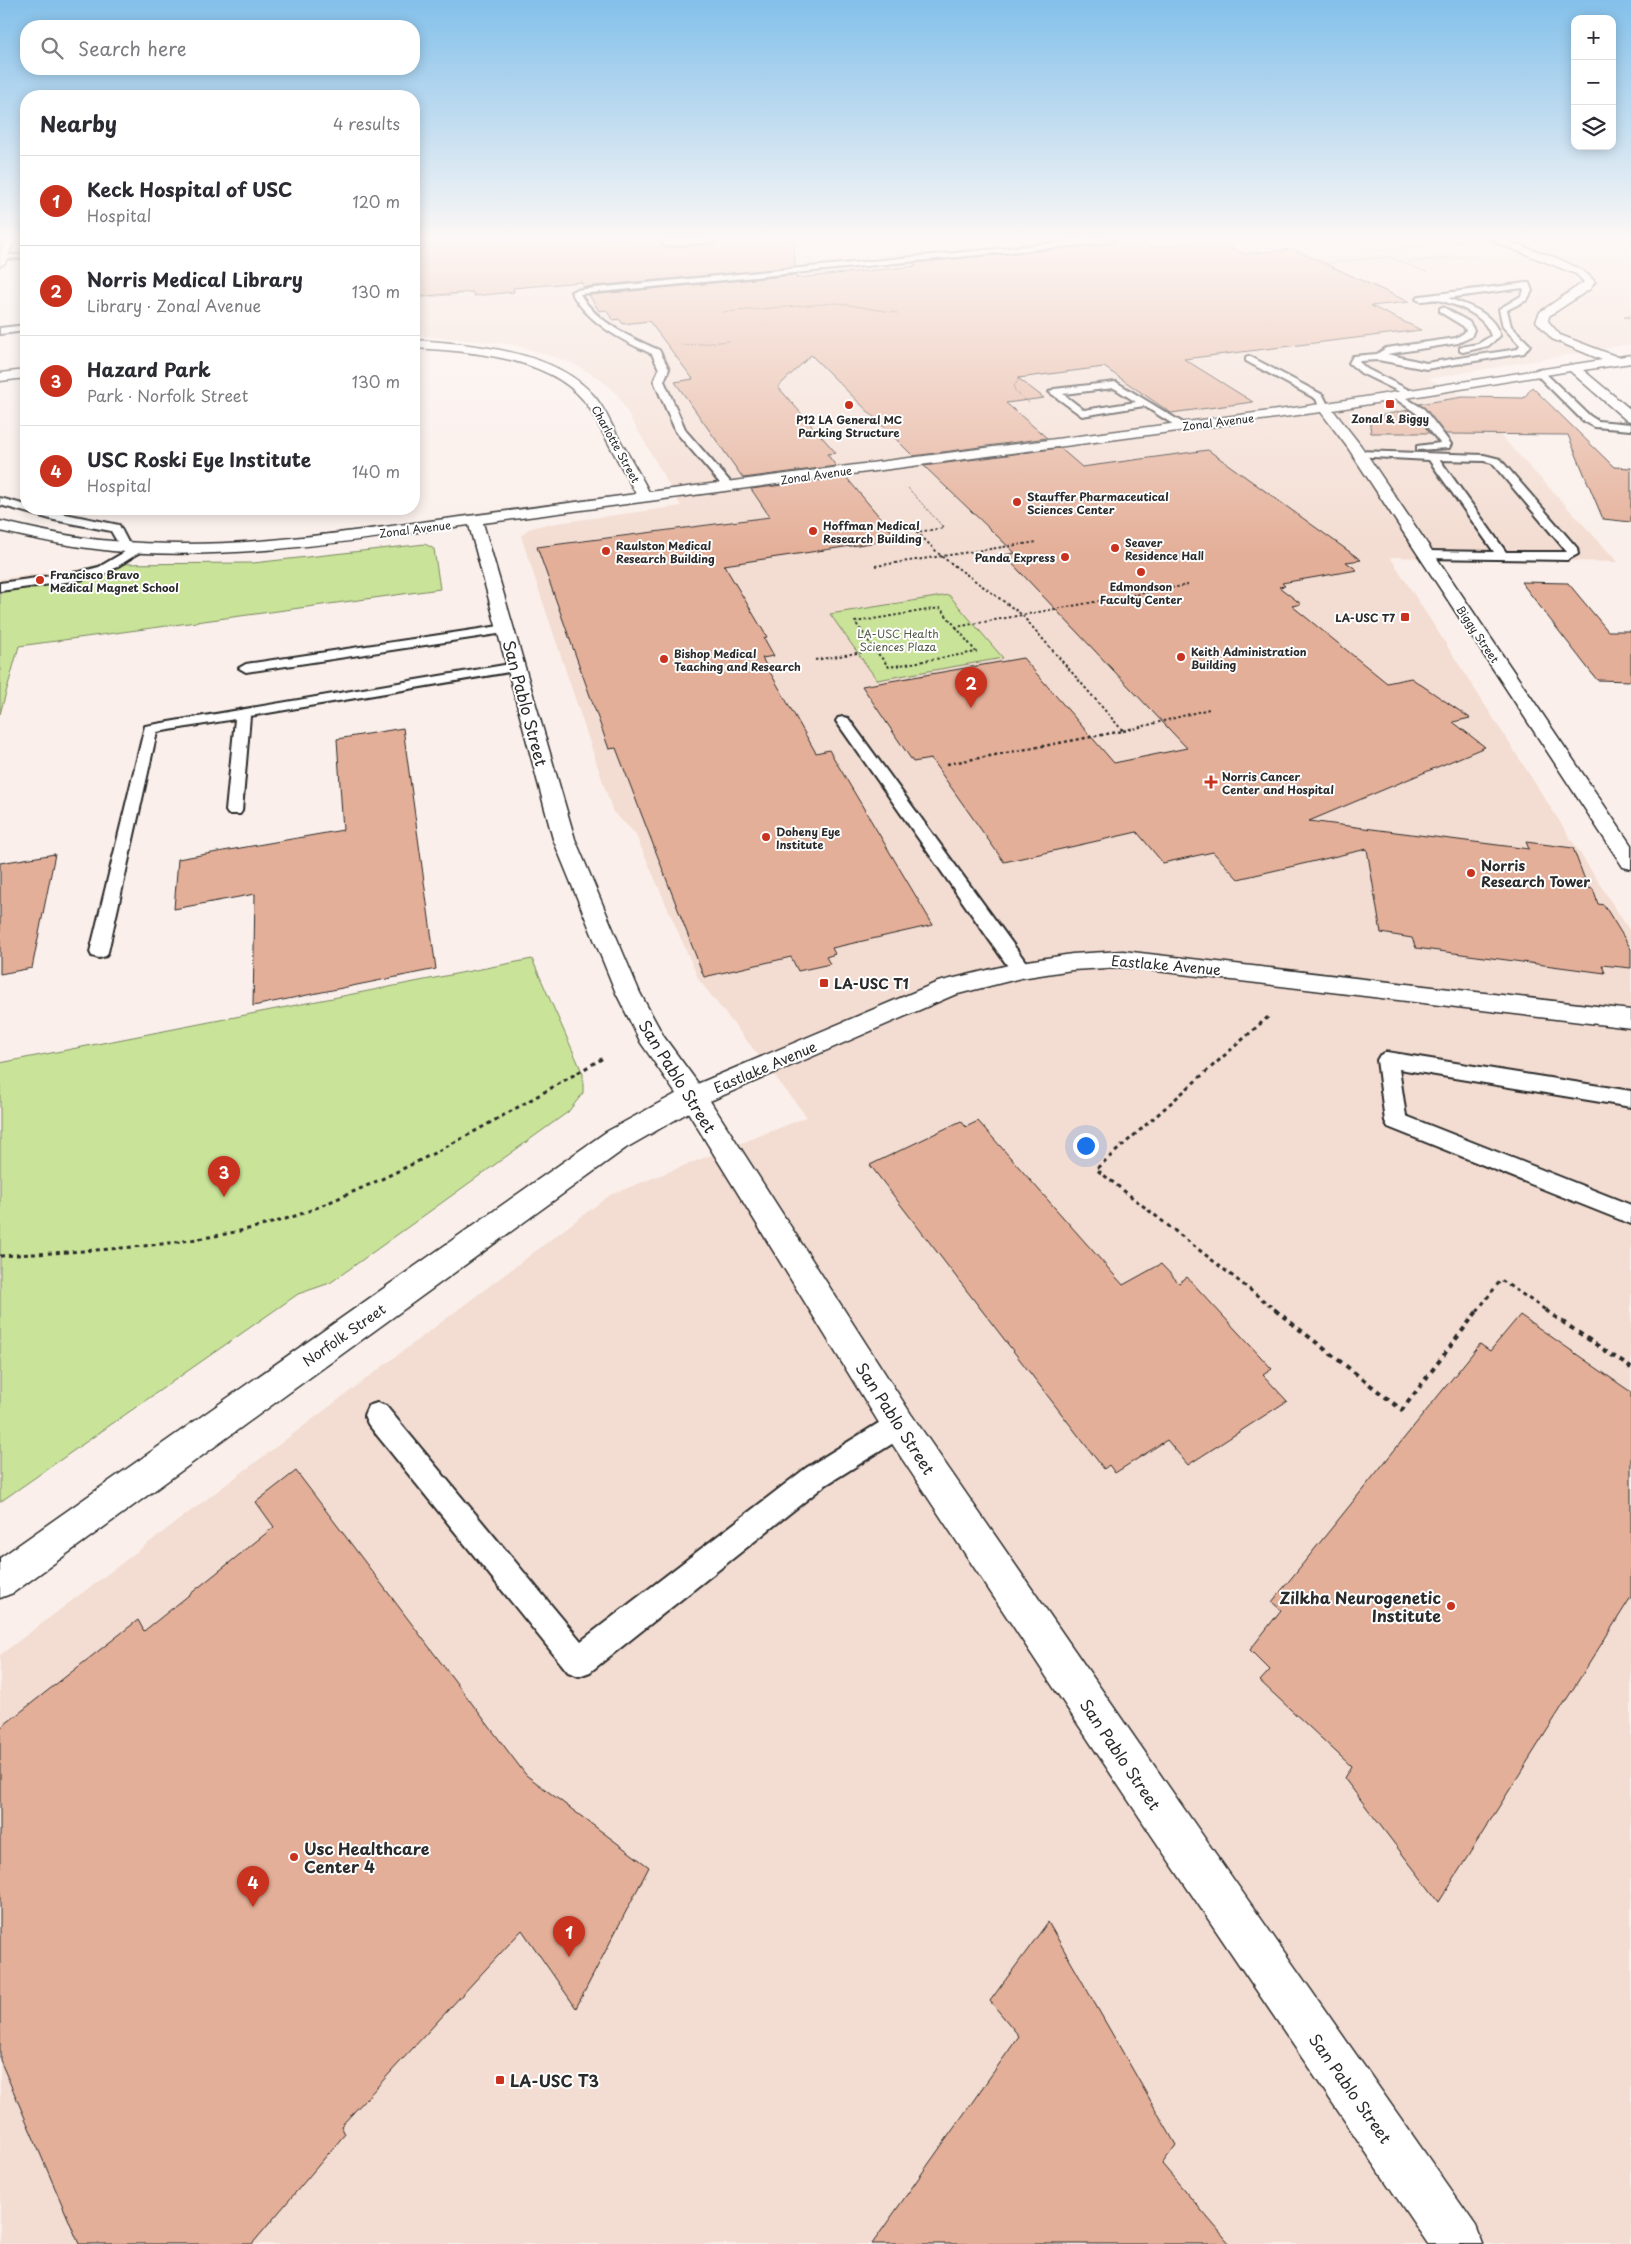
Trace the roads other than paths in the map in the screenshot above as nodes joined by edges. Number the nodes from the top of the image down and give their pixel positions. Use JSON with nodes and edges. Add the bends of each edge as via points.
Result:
{"nodes":[{"id":1,"x":424,"y":345,"type":"edge"},
{"id":2,"x":639,"y":345,"type":"edge"},
{"id":3,"x":1431,"y":345,"type":"edge"},
{"id":4,"x":1484,"y":345,"type":"edge"},
{"id":5,"x":1525,"y":345,"type":"edge"},
{"id":6,"x":1577,"y":345,"type":"edge"},
{"id":7,"x":1598,"y":345,"type":"edge"},
{"id":8,"x":1376,"y":357,"type":"junction"},
{"id":9,"x":1631,"y":358,"type":"edge"},
{"id":10,"x":1249,"y":359,"type":"dead end"},
{"id":11,"x":1616,"y":361,"type":"junction"},
{"id":12,"x":1572,"y":367,"type":"junction"},
{"id":13,"x":1539,"y":372,"type":"junction"},
{"id":14,"x":20,"y":375,"type":"edge"},
{"id":15,"x":0,"y":377,"type":"edge"},
{"id":16,"x":1402,"y":394,"type":"junction"},
{"id":17,"x":1146,"y":403,"type":"junction"},
{"id":18,"x":1324,"y":407,"type":"junction"},
{"id":19,"x":1631,"y":417,"type":"edge"},
{"id":20,"x":1183,"y":426,"type":"junction"},
{"id":21,"x":1631,"y":427,"type":"edge"},
{"id":22,"x":1356,"y":450,"type":"junction"},
{"id":23,"x":1432,"y":457,"type":"junction"},
{"id":24,"x":729,"y":487,"type":"junction"},
{"id":25,"x":645,"y":498,"type":"junction"},
{"id":26,"x":0,"y":501,"type":"edge"},
{"id":27,"x":20,"y":507,"type":"edge"},
{"id":28,"x":50,"y":515,"type":"edge"},
{"id":29,"x":475,"y":521,"type":"junction"},
{"id":30,"x":0,"y":526,"type":"edge"},
{"id":31,"x":133,"y":548,"type":"junction"},
{"id":32,"x":1426,"y":555,"type":"junction"},
{"id":33,"x":1503,"y":556,"type":"junction"},
{"id":34,"x":0,"y":587,"type":"edge"},
{"id":35,"x":506,"y":629,"type":"junction"},
{"id":36,"x":516,"y":667,"type":"junction"},
{"id":37,"x":246,"y":668,"type":"dead end"},
{"id":38,"x":243,"y":713,"type":"junction"},
{"id":39,"x":844,"y":721,"type":"dead end"},
{"id":40,"x":234,"y":811,"type":"dead end"},
{"id":41,"x":1631,"y":862,"type":"edge"},
{"id":42,"x":99,"y":952,"type":"dead end"},
{"id":43,"x":1021,"y":970,"type":"junction"},
{"id":44,"x":1631,"y":1019,"type":"edge"},
{"id":45,"x":693,"y":1097,"type":"junction"},
{"id":46,"x":1631,"y":1099,"type":"edge"},
{"id":47,"x":1631,"y":1215,"type":"edge"},
{"id":48,"x":377,"y":1415,"type":"dead end"},
{"id":49,"x":899,"y":1425,"type":"junction"},
{"id":50,"x":0,"y":1580,"type":"edge"},
{"id":51,"x":1458,"y":2244,"type":"edge"}],
"edges":[{"from":1,"to":25,"type":"street","name":"Charlotte Street","via":[[510,357],[551,371],[577,386],[594,404]]},
{"from":2,"to":24,"type":"lane","via":[[656,352],[664,369],[659,381],[681,432]]},
{"from":3,"to":8,"type":"lane","via":[[1386,351]]},
{"from":4,"to":8,"type":"lane","via":[[1398,358]]},
{"from":5,"to":8,"type":"lane","via":[[1520,351],[1508,354],[1426,366]]},
{"from":6,"to":11,"type":"street"},
{"from":7,"to":9,"type":"street"},
{"from":8,"to":16,"type":"lane","via":[[1356,358],[1354,363]]},
{"from":9,"to":11,"type":"street","name":"Zonal Avenue"},
{"from":10,"to":18,"type":"lane","via":[[1320,397]]},
{"from":11,"to":12,"type":"street","name":"Zonal Avenue"},
{"from":12,"to":13,"type":"street","name":"Zonal Avenue"},
{"from":12,"to":19,"type":"street"},
{"from":13,"to":16,"type":"street","name":"Zonal Avenue"},
{"from":13,"to":21,"type":"lane","via":[[1595,424]]},
{"from":14,"to":15,"type":"street"},
{"from":16,"to":18,"type":"street","name":"Zonal Avenue"},
{"from":16,"to":22,"type":"lane","via":[[1420,411],[1445,446]]},
{"from":17,"to":17,"type":"lane","via":[[1116,385],[1054,392],[1082,413]]},
{"from":17,"to":20,"type":"lane"},
{"from":18,"to":20,"type":"street","name":"Zonal Avenue"},
{"from":18,"to":22,"type":"street","name":"Biggy Street"},
{"from":20,"to":24,"type":"street","name":"Zonal Avenue"},
{"from":22,"to":23,"type":"lane"},
{"from":22,"to":32,"type":"street","name":"Biggy Street"},
{"from":23,"to":33,"type":"lane"},
{"from":23,"to":33,"type":"lane","via":[[1496,461],[1573,551],[1567,556]]},
{"from":24,"to":25,"type":"street","name":"Zonal Avenue"},
{"from":25,"to":29,"type":"street","name":"Zonal Avenue"},
{"from":26,"to":27,"type":"lane"},
{"from":28,"to":31,"type":"lane","via":[[115,528]]},
{"from":29,"to":31,"type":"street","name":"Zonal Avenue","via":[[254,547],[202,550]]},
{"from":29,"to":35,"type":"street","name":"San Pablo Street"},
{"from":30,"to":31,"type":"street","name":"Zonal Avenue","via":[[30,534]]},
{"from":31,"to":34,"type":"lane","via":[[103,570]]},
{"from":32,"to":33,"type":"lane"},
{"from":32,"to":41,"type":"street","name":"Biggy Street"},
{"from":35,"to":36,"type":"street","name":"San Pablo Street"},
{"from":35,"to":37,"type":"lane"},
{"from":36,"to":38,"type":"lane"},
{"from":36,"to":45,"type":"street","name":"San Pablo Street","via":[[564,839],[628,993],[654,1043]]},
{"from":38,"to":40,"type":"lane"},
{"from":38,"to":42,"type":"lane","via":[[150,729]]},
{"from":39,"to":43,"type":"lane"},
{"from":43,"to":44,"type":"street","name":"Eastlake Avenue","via":[[1123,959]]},
{"from":43,"to":45,"type":"street","name":"Eastlake Avenue","via":[[947,988]]},
{"from":45,"to":49,"type":"street","name":"San Pablo Street"},
{"from":45,"to":50,"type":"street","name":"Norfolk Street","via":[[616,1140]]},
{"from":46,"to":47,"type":"lane","via":[[1387,1060],[1396,1121]]},
{"from":48,"to":49,"type":"lane","via":[[579,1661],[816,1477]]},
{"from":49,"to":51,"type":"street","name":"San Pablo Street","via":[[1164,1818]]}]}
